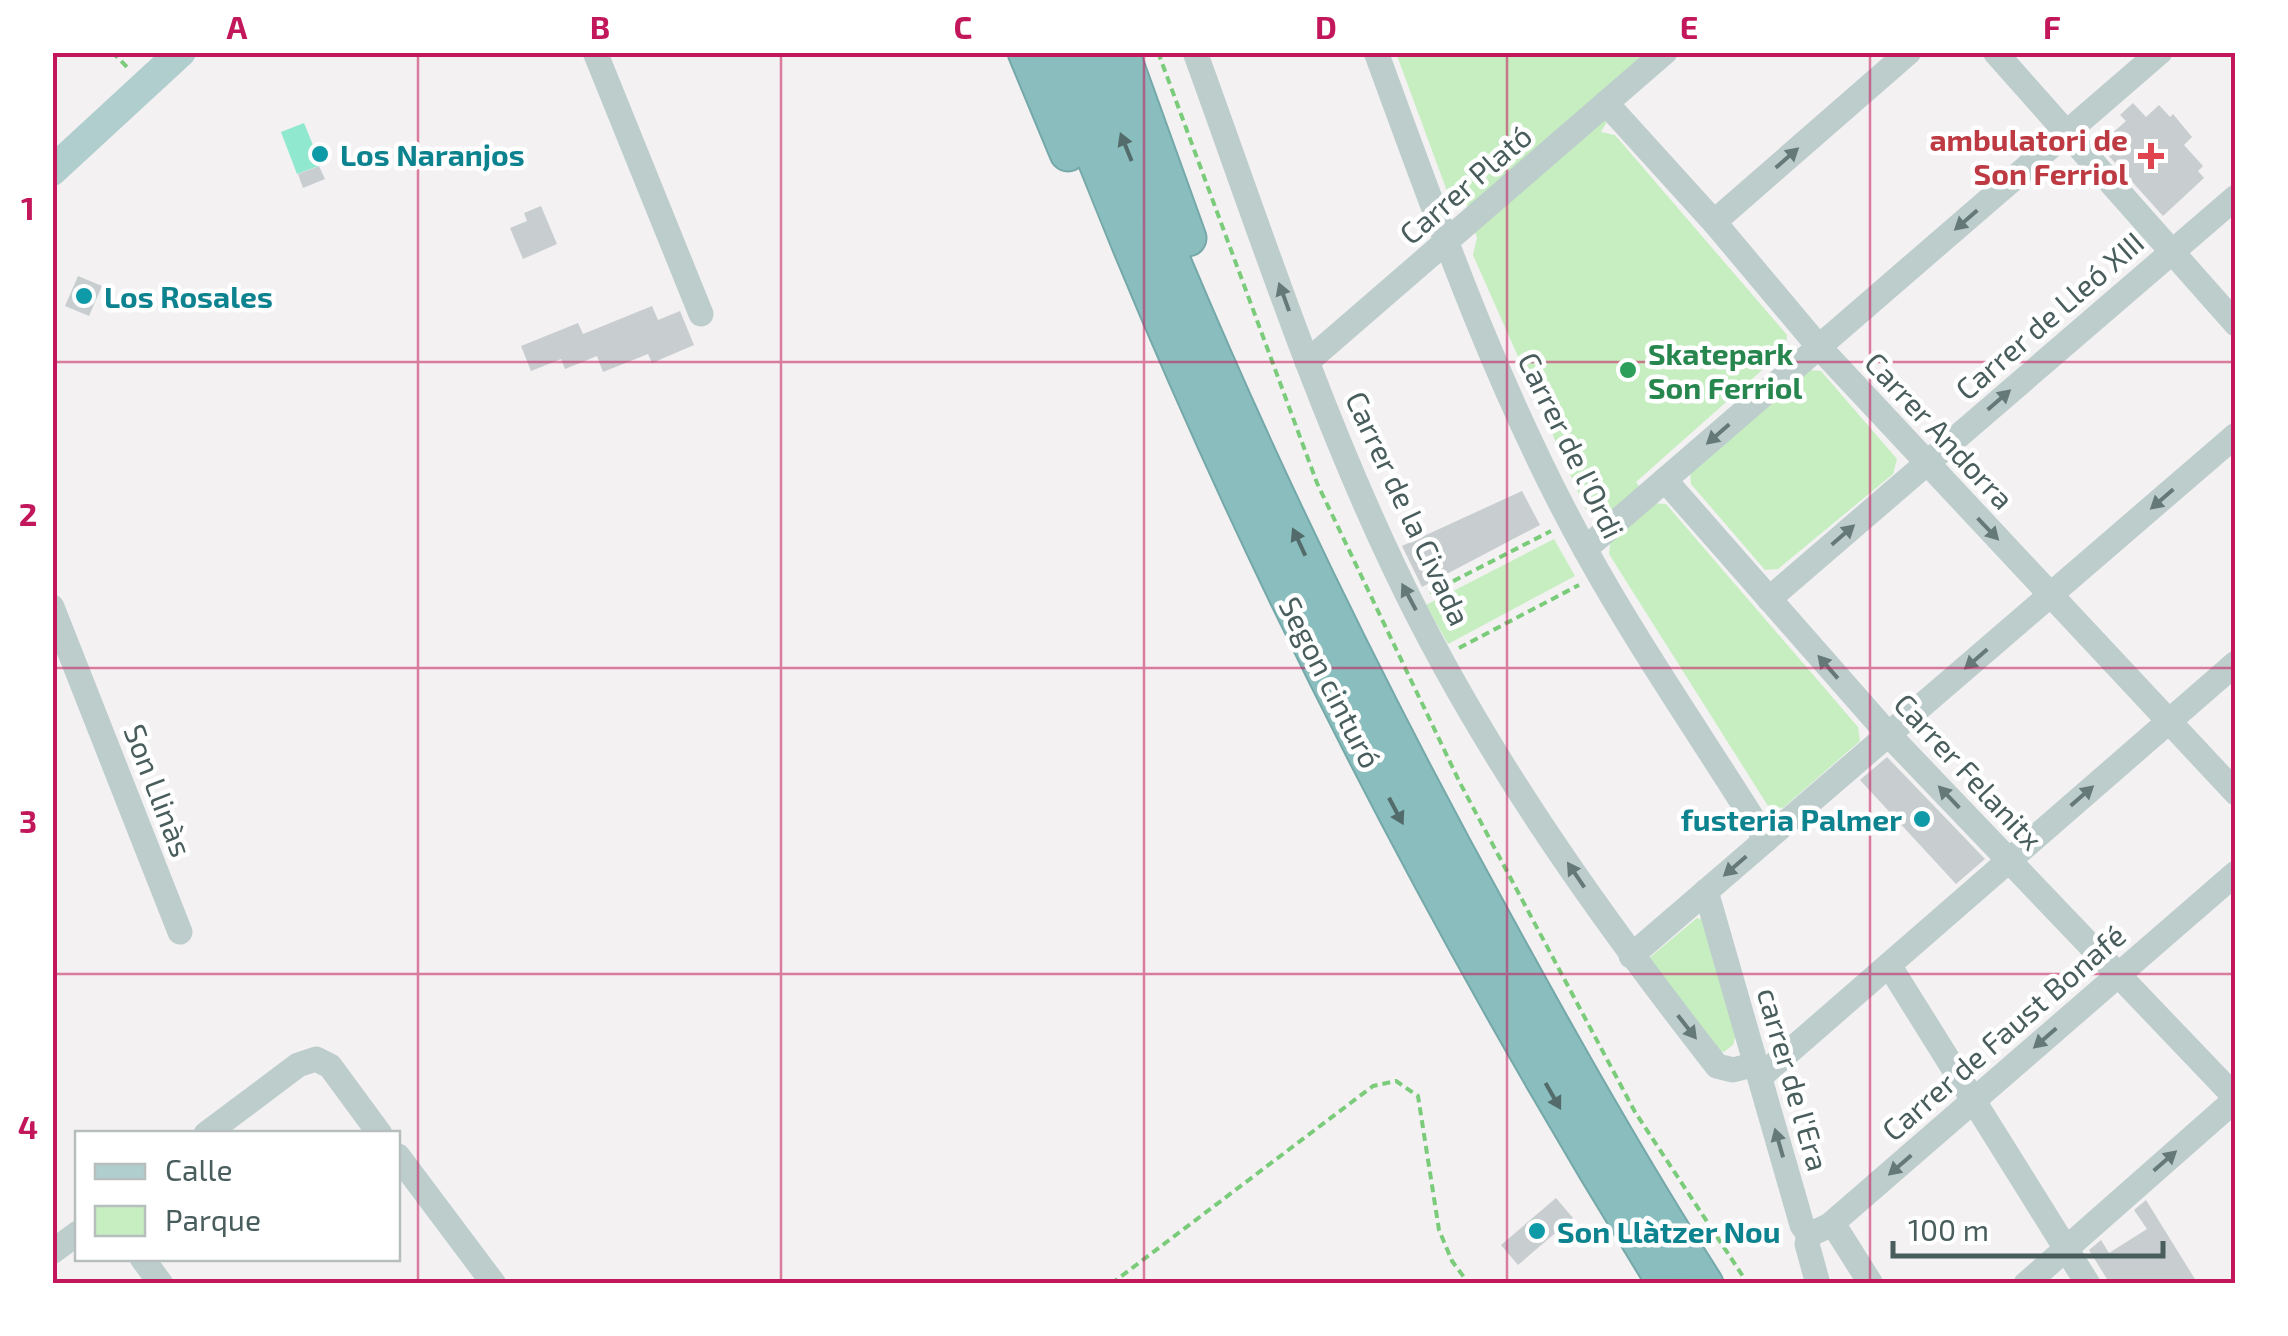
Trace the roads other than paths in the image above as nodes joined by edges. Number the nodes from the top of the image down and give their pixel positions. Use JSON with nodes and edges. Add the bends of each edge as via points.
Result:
{"nodes":[{"id":1,"x":181,"y":52,"type":"edge"},
{"id":2,"x":595,"y":52,"type":"edge"},
{"id":3,"x":1026,"y":52,"type":"edge"},
{"id":4,"x":1054,"y":52,"type":"edge"},
{"id":5,"x":1089,"y":52,"type":"edge"},
{"id":6,"x":1122,"y":52,"type":"edge"},
{"id":7,"x":1195,"y":52,"type":"edge"},
{"id":8,"x":1376,"y":52,"type":"edge"},
{"id":9,"x":1664,"y":52,"type":"edge"},
{"id":10,"x":1908,"y":52,"type":"edge"},
{"id":11,"x":1994,"y":52,"type":"edge"},
{"id":12,"x":2160,"y":52,"type":"edge"},
{"id":13,"x":1606,"y":103,"type":"junction"},
{"id":14,"x":2066,"y":134,"type":"junction"},
{"id":15,"x":52,"y":171,"type":"edge"},
{"id":16,"x":2236,"y":197,"type":"edge"},
{"id":17,"x":1714,"y":222,"type":"junction"},
{"id":18,"x":1446,"y":244,"type":"junction"},
{"id":19,"x":2172,"y":252,"type":"junction"},
{"id":20,"x":701,"y":314,"type":"dead end"},
{"id":21,"x":2236,"y":324,"type":"edge"},
{"id":22,"x":1818,"y":347,"type":"junction"},
{"id":23,"x":1308,"y":362,"type":"junction"},
{"id":24,"x":2236,"y":435,"type":"edge"},
{"id":25,"x":1925,"y":464,"type":"junction"},
{"id":26,"x":1665,"y":480,"type":"junction"},
{"id":27,"x":1276,"y":494,"type":"junction"},
{"id":28,"x":1585,"y":549,"type":"junction"},
{"id":29,"x":1273,"y":565,"type":"junction"},
{"id":30,"x":2050,"y":595,"type":"junction"},
{"id":31,"x":1769,"y":599,"type":"junction"},
{"id":32,"x":52,"y":607,"type":"edge"},
{"id":33,"x":2236,"y":663,"type":"edge"},
{"id":34,"x":65,"y":675,"type":"edge"},
{"id":35,"x":2168,"y":721,"type":"junction"},
{"id":36,"x":1888,"y":734,"type":"junction"},
{"id":37,"x":2236,"y":793,"type":"edge"},
{"id":38,"x":1766,"y":840,"type":"junction"},
{"id":39,"x":2009,"y":860,"type":"junction"},
{"id":40,"x":2236,"y":873,"type":"edge"},
{"id":41,"x":1706,"y":891,"type":"junction"},
{"id":42,"x":180,"y":932,"type":"dead end"},
{"id":43,"x":1631,"y":956,"type":"junction"},
{"id":44,"x":1889,"y":965,"type":"junction"},
{"id":45,"x":2117,"y":976,"type":"junction"},
{"id":46,"x":1758,"y":1071,"type":"junction"},
{"id":47,"x":2236,"y":1098,"type":"edge"},
{"id":48,"x":1973,"y":1101,"type":"junction"},
{"id":49,"x":210,"y":1131,"type":"edge"},
{"id":50,"x":378,"y":1131,"type":"edge"},
{"id":51,"x":400,"y":1159,"type":"edge"},
{"id":52,"x":1629,"y":1223,"type":"junction"},
{"id":53,"x":1819,"y":1230,"type":"junction"},
{"id":54,"x":75,"y":1235,"type":"edge"},
{"id":55,"x":2066,"y":1248,"type":"junction"},
{"id":56,"x":52,"y":1252,"type":"edge"},
{"id":57,"x":144,"y":1261,"type":"edge"},
{"id":58,"x":161,"y":1284,"type":"edge"},
{"id":59,"x":494,"y":1284,"type":"edge"},
{"id":60,"x":1653,"y":1284,"type":"edge"},
{"id":61,"x":1666,"y":1284,"type":"edge"},
{"id":62,"x":1705,"y":1284,"type":"edge"},
{"id":63,"x":1818,"y":1284,"type":"edge"},
{"id":64,"x":1871,"y":1284,"type":"edge"},
{"id":65,"x":2026,"y":1284,"type":"edge"},
{"id":66,"x":2088,"y":1284,"type":"edge"}],
"edges":[{"from":1,"to":15,"type":"main road"},
{"from":2,"to":20,"type":"street"},
{"from":3,"to":29,"type":"highway","via":[[1234,517]]},
{"from":4,"to":29,"type":"highway","name":"Segon cinturó","via":[[1191,387]]},
{"from":27,"to":5,"type":"highway","one_way":true},
{"from":6,"to":27,"type":"highway","via":[[1222,332],[1261,420]]},
{"from":23,"to":7,"type":"street","name":"Carrer de la Civada","one_way":true},
{"from":8,"to":18,"type":"street","name":"Carrer de l'Ordi"},
{"from":9,"to":13,"type":"street","name":"Carrer Plató"},
{"from":17,"to":10,"type":"street","one_way":true},
{"from":11,"to":14,"type":"street"},
{"from":12,"to":14,"type":"street"},
{"from":13,"to":17,"type":"street","name":"Carrer Andorra"},
{"from":13,"to":18,"type":"street","name":"Carrer Plató"},
{"from":14,"to":19,"type":"street"},
{"from":14,"to":22,"type":"street","one_way":true},
{"from":16,"to":19,"type":"street","name":"Carrer de Lleó XIII"},
{"from":17,"to":22,"type":"street","name":"Carrer Andorra"},
{"from":18,"to":23,"type":"street","name":"Carrer Plató"},
{"from":18,"to":28,"type":"street","name":"Carrer de l'Ordi","via":[[1511,400]]},
{"from":19,"to":21,"type":"street"},
{"from":25,"to":19,"type":"street","name":"Carrer de Lleó XIII","one_way":true},
{"from":22,"to":25,"type":"street","name":"Carrer Andorra"},
{"from":22,"to":26,"type":"street","one_way":true},
{"from":43,"to":23,"type":"street","name":"Carrer de la Civada","one_way":true,"via":[[1488,744],[1394,566]]},
{"from":24,"to":30,"type":"street","one_way":true},
{"from":25,"to":30,"type":"street","name":"Carrer Andorra","one_way":true},
{"from":31,"to":25,"type":"street","name":"Carrer de Lleó XIII","one_way":true},
{"from":26,"to":28,"type":"street"},
{"from":26,"to":31,"type":"street","name":"Carrer Felanitx"},
{"from":62,"to":27,"type":"highway","name":"Segon cinturó","one_way":true,"via":[[1594,1103],[1404,755]]},
{"from":28,"to":38,"type":"street","name":"Carrer de l'Ordi"},
{"from":29,"to":52,"type":"highway","name":"Segon cinturó","one_way":true,"via":[[1434,883]]},
{"from":30,"to":35,"type":"street","name":"Carrer Andorra"},
{"from":30,"to":36,"type":"street","one_way":true},
{"from":36,"to":31,"type":"street","name":"Carrer Felanitx","one_way":true},
{"from":32,"to":34,"type":"street","name":"Son Llinàs"},
{"from":33,"to":35,"type":"street"},
{"from":34,"to":42,"type":"street","name":"Son Llinàs"},
{"from":35,"to":37,"type":"street","name":"Carrer Andorra"},
{"from":39,"to":35,"type":"street","one_way":true},
{"from":36,"to":38,"type":"street"},
{"from":39,"to":36,"type":"street","name":"Carrer Felanitx","one_way":true},
{"from":38,"to":41,"type":"street","one_way":true},
{"from":39,"to":44,"type":"street"},
{"from":39,"to":45,"type":"street","name":"Carrer Felanitx"},
{"from":40,"to":45,"type":"street","name":"Carrer de Faust Bonafé"},
{"from":41,"to":43,"type":"street"},
{"from":41,"to":46,"type":"street","name":"carrer de l'Era"},
{"from":43,"to":46,"type":"street","name":"Carrer de la Civada","one_way":true,"via":[[1718,1066]]},
{"from":44,"to":46,"type":"street"},
{"from":44,"to":48,"type":"street"},
{"from":45,"to":47,"type":"street","name":"Carrer Felanitx"},
{"from":45,"to":48,"type":"street","name":"Carrer de Faust Bonafé","one_way":true},
{"from":53,"to":46,"type":"street","name":"carrer de l'Era","one_way":true,"via":[[1802,1225]]},
{"from":55,"to":47,"type":"street","one_way":true},
{"from":48,"to":53,"type":"street","name":"Carrer de Faust Bonafé","one_way":true},
{"from":48,"to":55,"type":"street"},
{"from":49,"to":50,"type":"street","via":[[298,1065],[316,1059],[330,1066]]},
{"from":51,"to":59,"type":"street"},
{"from":52,"to":60,"type":"highway"},
{"from":52,"to":61,"type":"highway","name":"Segon cinturó"},
{"from":53,"to":63,"type":"street","name":"carrer de l'Era","via":[[1808,1244]]},
{"from":53,"to":64,"type":"street","via":[[1837,1230]]},
{"from":54,"to":56,"type":"street"},
{"from":55,"to":65,"type":"street"},
{"from":55,"to":66,"type":"street"},
{"from":57,"to":58,"type":"street"}]}
